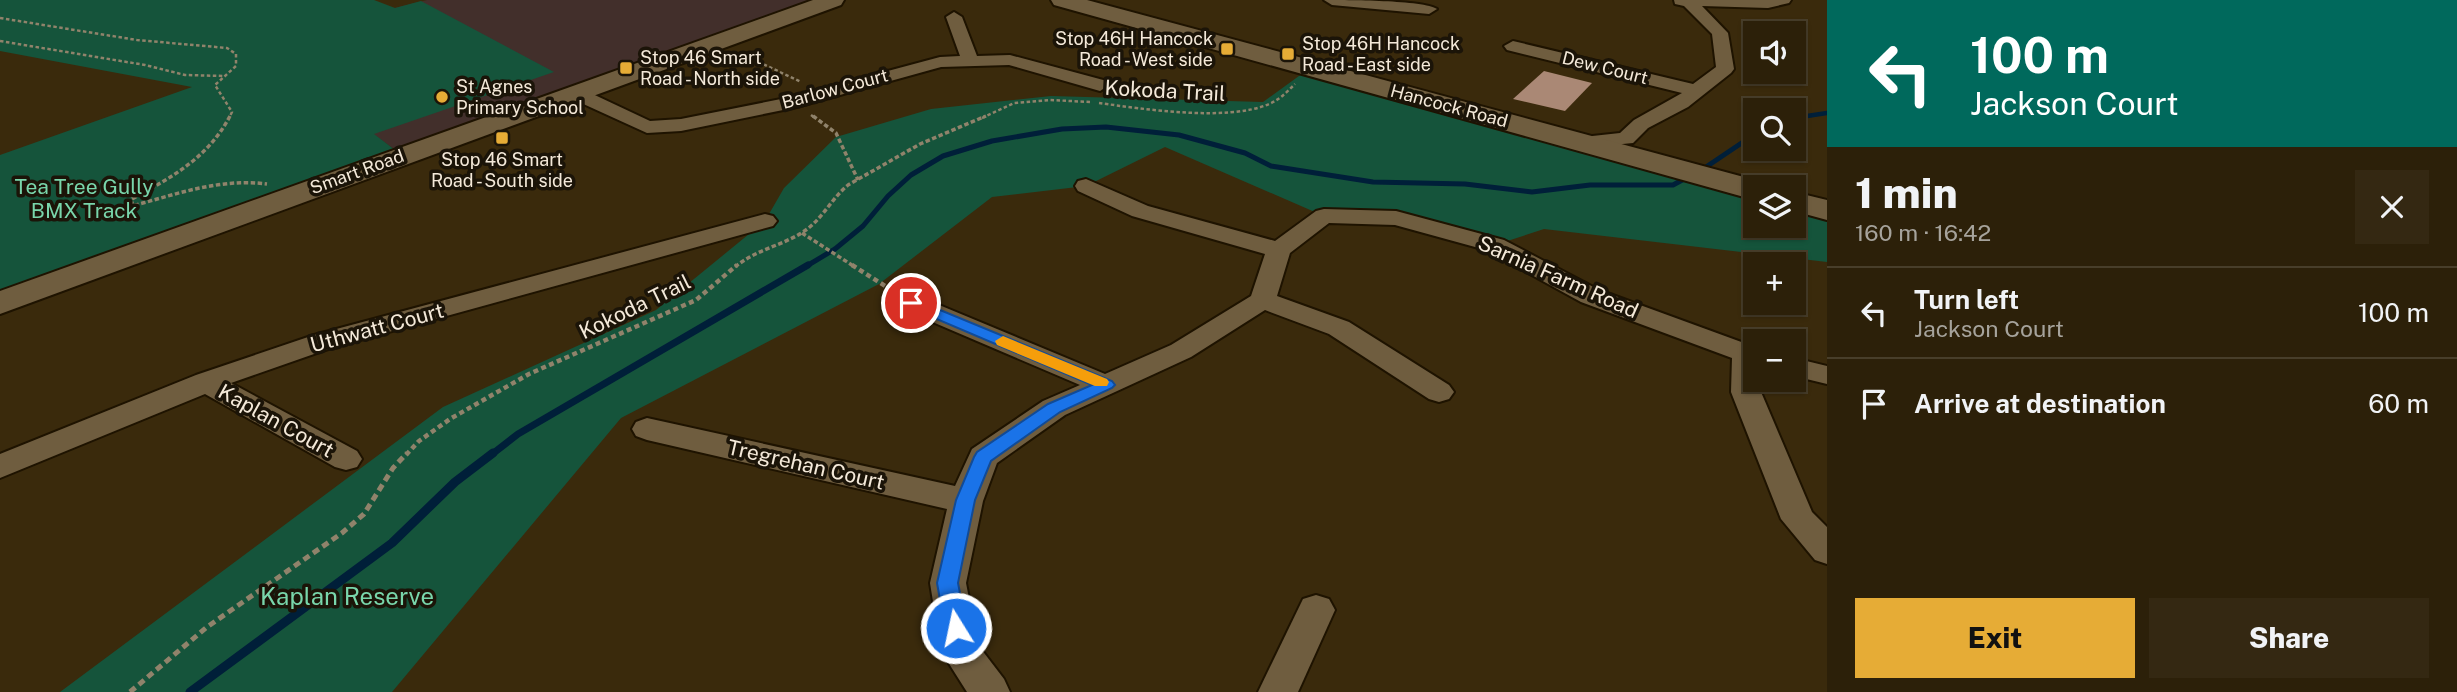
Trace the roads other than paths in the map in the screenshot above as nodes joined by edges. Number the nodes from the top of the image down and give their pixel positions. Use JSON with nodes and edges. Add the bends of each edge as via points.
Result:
{"nodes":[{"id":1,"x":833,"y":0,"type":"edge"},
{"id":2,"x":1062,"y":0,"type":"edge"},
{"id":3,"x":1332,"y":0,"type":"edge"},
{"id":4,"x":1783,"y":0,"type":"edge"},
{"id":5,"x":1680,"y":1,"type":"edge"},
{"id":6,"x":1429,"y":9,"type":"dead end"},
{"id":7,"x":954,"y":17,"type":"dead end"},
{"id":8,"x":1513,"y":46,"type":"dead end"},
{"id":9,"x":970,"y":60,"type":"junction"},
{"id":10,"x":1100,"y":85,"type":"dead end"},
{"id":11,"x":1697,"y":91,"type":"junction"},
{"id":12,"x":575,"y":93,"type":"junction"},
{"id":13,"x":1581,"y":142,"type":"junction"},
{"id":14,"x":1086,"y":186,"type":"dead end"},
{"id":15,"x":1743,"y":187,"type":"edge"},
{"id":16,"x":1806,"y":204,"type":"edge"},
{"id":17,"x":1827,"y":210,"type":"edge"},
{"id":18,"x":765,"y":220,"type":"dead end"},
{"id":19,"x":1279,"y":250,"type":"junction"},
{"id":20,"x":1263,"y":300,"type":"junction"},
{"id":21,"x":0,"y":303,"type":"edge"},
{"id":22,"x":911,"y":303,"type":"road end"},
{"id":23,"x":1743,"y":353,"type":"edge"},
{"id":24,"x":1806,"y":370,"type":"edge"},
{"id":25,"x":1827,"y":375,"type":"edge"},
{"id":26,"x":206,"y":382,"type":"junction"},
{"id":27,"x":1106,"y":385,"type":"junction"},
{"id":28,"x":1439,"y":392,"type":"dead end"},
{"id":29,"x":1746,"y":392,"type":"edge"},
{"id":30,"x":647,"y":429,"type":"dead end"},
{"id":31,"x":346,"y":459,"type":"dead end"},
{"id":32,"x":0,"y":467,"type":"edge"},
{"id":33,"x":966,"y":500,"type":"junction"},
{"id":34,"x":1827,"y":550,"type":"edge"},
{"id":35,"x":1317,"y":611,"type":"dead end"},
{"id":36,"x":990,"y":692,"type":"edge"},
{"id":37,"x":1278,"y":692,"type":"edge"}],
"edges":[{"from":1,"to":12,"type":"main road","name":"Smart Road"},
{"from":2,"to":13,"type":"main road","name":"Hancock Road"},
{"from":3,"to":6,"type":"street"},
{"from":4,"to":5,"type":"street"},
{"from":5,"to":11,"type":"street","via":[[1720,33],[1726,69]]},
{"from":7,"to":9,"type":"street"},
{"from":8,"to":11,"type":"street","name":"Dew Court"},
{"from":9,"to":10,"type":"street","name":"Barlow Court","via":[[1010,60]]},
{"from":9,"to":12,"type":"street","name":"Barlow Court","via":[[940,62],[793,102],[681,125],[647,127]]},
{"from":11,"to":13,"type":"street","via":[[1641,124],[1626,139]]},
{"from":12,"to":21,"type":"main road","name":"Smart Road"},
{"from":13,"to":15,"type":"main road","name":"Hancock Road"},
{"from":14,"to":19,"type":"street","via":[[1140,211]]},
{"from":16,"to":17,"type":"main road"},
{"from":18,"to":26,"type":"street","name":"Uthwatt Court","via":[[324,341]]},
{"from":19,"to":20,"type":"street"},
{"from":19,"to":23,"type":"street","name":"Sarnia Farm Road","via":[[1324,216],[1396,218],[1495,245],[1590,296]]},
{"from":20,"to":27,"type":"street","via":[[1181,351]]},
{"from":20,"to":28,"type":"street","via":[[1339,328]]},
{"from":22,"to":27,"type":"street"},
{"from":24,"to":25,"type":"street"},
{"from":26,"to":31,"type":"street","name":"Kaplan Court"},
{"from":26,"to":32,"type":"street","name":"Uthwatt Court"},
{"from":27,"to":33,"type":"street","via":[[1054,408],[983,457]]},
{"from":29,"to":34,"type":"street","via":[[1798,519]]},
{"from":30,"to":33,"type":"street","name":"Tregrehan Court"},
{"from":33,"to":36,"type":"street","via":[[948,583],[960,651]]},
{"from":35,"to":37,"type":"street"}]}
